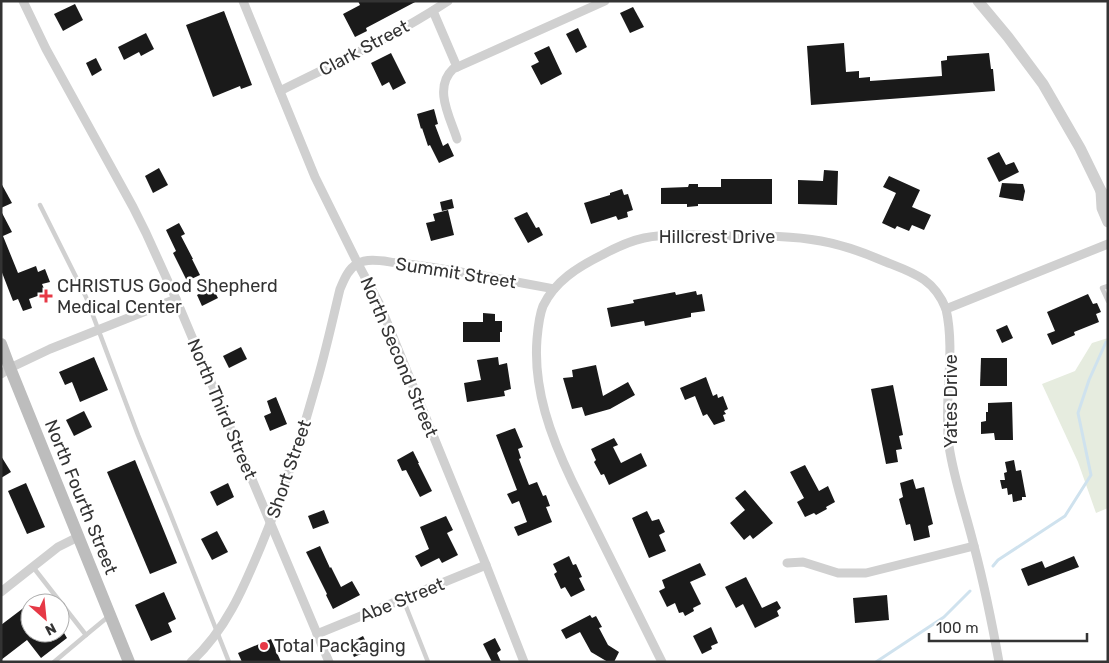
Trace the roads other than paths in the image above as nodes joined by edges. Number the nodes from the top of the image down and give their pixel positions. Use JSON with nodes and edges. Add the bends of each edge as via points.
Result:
{"nodes":[{"id":1,"x":243,"y":1,"type":"edge"},
{"id":2,"x":448,"y":1,"type":"edge"},
{"id":3,"x":605,"y":1,"type":"edge"},
{"id":4,"x":978,"y":1,"type":"edge"},
{"id":5,"x":25,"y":2,"type":"edge"},
{"id":6,"x":433,"y":11,"type":"junction"},
{"id":7,"x":457,"y":67,"type":"junction"},
{"id":8,"x":280,"y":91,"type":"junction"},
{"id":9,"x":457,"y":139,"type":"dead end"},
{"id":10,"x":1105,"y":193,"type":"edge"},
{"id":11,"x":40,"y":205,"type":"dead end"},
{"id":12,"x":1108,"y":222,"type":"edge"},
{"id":13,"x":1108,"y":244,"type":"edge"},
{"id":14,"x":358,"y":264,"type":"junction"},
{"id":15,"x":1108,"y":286,"type":"edge"},
{"id":16,"x":554,"y":289,"type":"junction"},
{"id":17,"x":176,"y":299,"type":"junction"},
{"id":18,"x":1108,"y":300,"type":"edge"},
{"id":19,"x":946,"y":309,"type":"junction"},
{"id":20,"x":99,"y":329,"type":"junction"},
{"id":21,"x":1,"y":344,"type":"edge"},
{"id":22,"x":6,"y":371,"type":"edge"},
{"id":23,"x":270,"y":524,"type":"junction"},
{"id":24,"x":78,"y":537,"type":"junction"},
{"id":25,"x":974,"y":546,"type":"junction"},
{"id":26,"x":787,"y":564,"type":"dead end"},
{"id":27,"x":486,"y":565,"type":"junction"},
{"id":28,"x":33,"y":567,"type":"junction"},
{"id":29,"x":1,"y":592,"type":"edge"},
{"id":30,"x":403,"y":599,"type":"junction"},
{"id":31,"x":110,"y":615,"type":"junction"},
{"id":32,"x":217,"y":633,"type":"junction"},
{"id":33,"x":86,"y":634,"type":"junction"},
{"id":34,"x":318,"y":634,"type":"junction"},
{"id":35,"x":54,"y":662,"type":"edge"},
{"id":36,"x":129,"y":662,"type":"edge"},
{"id":37,"x":191,"y":662,"type":"edge"},
{"id":38,"x":229,"y":662,"type":"edge"},
{"id":39,"x":329,"y":662,"type":"edge"},
{"id":40,"x":428,"y":662,"type":"edge"},
{"id":41,"x":524,"y":662,"type":"edge"},
{"id":42,"x":662,"y":662,"type":"edge"},
{"id":43,"x":1000,"y":662,"type":"edge"}],
"edges":[{"from":1,"to":8,"type":"street","name":"North Second Street"},
{"from":2,"to":6,"type":"street","name":"Clark Street"},
{"from":3,"to":7,"type":"street"},
{"from":4,"to":10,"type":"street","via":[[1043,84]]},
{"from":5,"to":17,"type":"street","name":"North Third Street","via":[[46,49],[140,220]]},
{"from":6,"to":7,"type":"street"},
{"from":6,"to":8,"type":"street","name":"Clark Street"},
{"from":7,"to":9,"type":"street","via":[[445,80],[443,92]]},
{"from":8,"to":14,"type":"street","name":"North Second Street","via":[[315,177]]},
{"from":10,"to":12,"type":"street","via":[[1102,208]]},
{"from":11,"to":20,"type":"lane"},
{"from":13,"to":19,"type":"street"},
{"from":14,"to":16,"type":"street","name":"Summit Street","via":[[371,261],[438,267]]},
{"from":14,"to":23,"type":"street","name":"Short Street","via":[[352,268],[340,289],[316,388]]},
{"from":14,"to":27,"type":"street","name":"North Second Street","via":[[380,305]]},
{"from":15,"to":18,"type":"lane","via":[[1102,288]]},
{"from":16,"to":19,"type":"street","name":"Hillcrest Drive","via":[[583,264],[644,238],[682,235],[787,237],[843,246],[898,266],[932,286]]},
{"from":16,"to":42,"type":"street","name":"Hillcrest Drive","via":[[543,307],[536,348],[539,387],[548,421],[572,481]]},
{"from":17,"to":20,"type":"street"},
{"from":17,"to":23,"type":"street","name":"North Third Street"},
{"from":19,"to":25,"type":"street","name":"Yates Drive","via":[[951,349],[947,414],[949,446]]},
{"from":20,"to":22,"type":"street"},
{"from":20,"to":32,"type":"lane"},
{"from":21,"to":22,"type":"main road","name":"North Fourth Street"},
{"from":22,"to":24,"type":"main road","name":"North Fourth Street"},
{"from":23,"to":32,"type":"street","name":"Short Street","via":[[242,592]]},
{"from":23,"to":34,"type":"street","name":"North Third Street"},
{"from":24,"to":28,"type":"street","via":[[58,547]]},
{"from":24,"to":31,"type":"main road","name":"North Fourth Street"},
{"from":25,"to":26,"type":"street","via":[[866,573],[838,573],[802,562]]},
{"from":25,"to":43,"type":"street","name":"Yates Drive"},
{"from":27,"to":30,"type":"street","name":"Abe Street"},
{"from":27,"to":41,"type":"street","name":"North Second Street"},
{"from":28,"to":29,"type":"street"},
{"from":28,"to":33,"type":"lane"},
{"from":30,"to":34,"type":"street","name":"Abe Street"},
{"from":30,"to":40,"type":"lane"},
{"from":31,"to":33,"type":"lane"},
{"from":31,"to":36,"type":"main road","name":"North Fourth Street"},
{"from":32,"to":37,"type":"street","name":"Short Street"},
{"from":32,"to":38,"type":"lane"},
{"from":33,"to":35,"type":"lane"},
{"from":34,"to":39,"type":"street","name":"North Third Street"}]}
